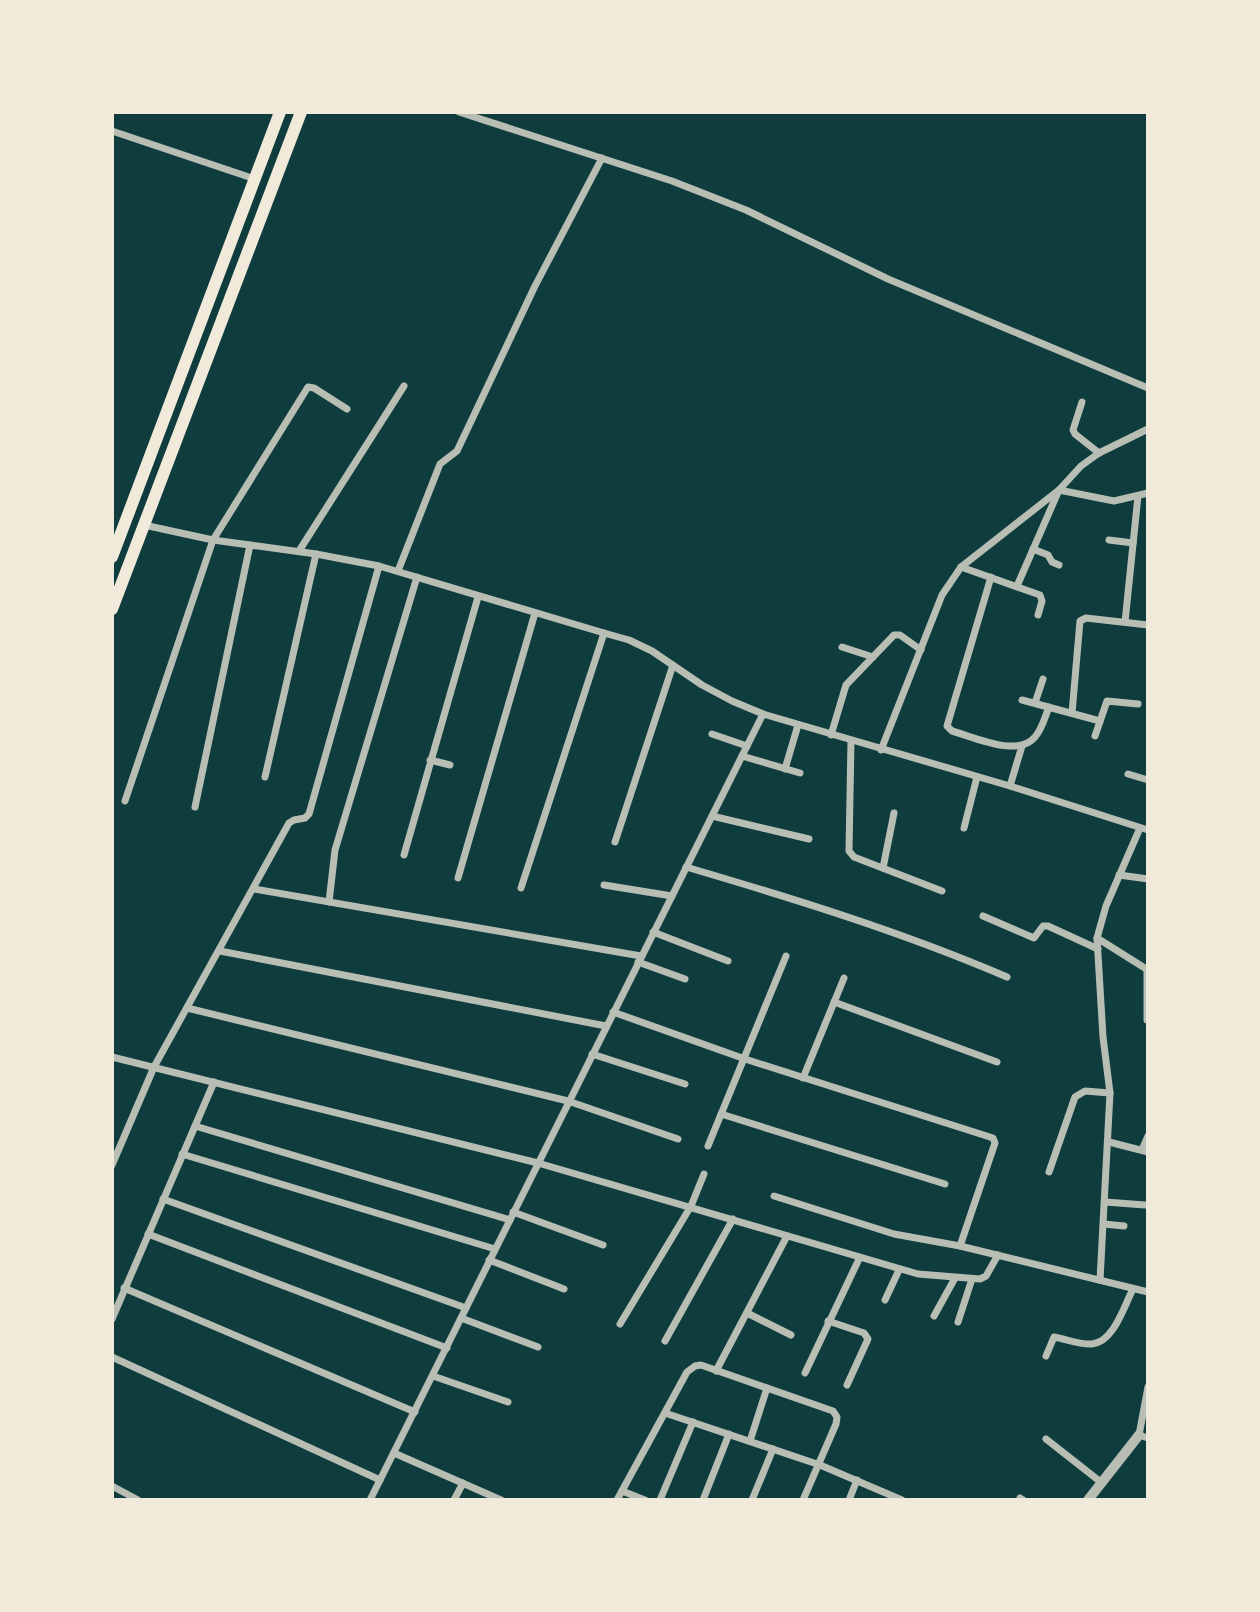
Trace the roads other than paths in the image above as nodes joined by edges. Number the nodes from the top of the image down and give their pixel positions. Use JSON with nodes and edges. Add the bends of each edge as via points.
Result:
{"nodes":[{"id":1,"x":280,"y":112,"type":"edge"},
{"id":2,"x":301,"y":112,"type":"edge"},
{"id":3,"x":459,"y":112,"type":"edge"},
{"id":4,"x":112,"y":131,"type":"edge"},
{"id":5,"x":601,"y":158,"type":"junction"},
{"id":6,"x":255,"y":179,"type":"junction"},
{"id":7,"x":195,"y":340,"type":"junction"},
{"id":8,"x":212,"y":347,"type":"junction"},
{"id":9,"x":404,"y":386,"type":"dead end"},
{"id":10,"x":1148,"y":388,"type":"edge"},
{"id":11,"x":1082,"y":402,"type":"dead end"},
{"id":12,"x":347,"y":409,"type":"dead end"},
{"id":13,"x":1148,"y":429,"type":"edge"},
{"id":14,"x":1099,"y":453,"type":"junction"},
{"id":15,"x":1059,"y":491,"type":"junction"},
{"id":16,"x":1148,"y":493,"type":"edge"},
{"id":17,"x":1138,"y":496,"type":"junction"},
{"id":18,"x":144,"y":525,"type":"junction"},
{"id":19,"x":115,"y":539,"type":"edge"},
{"id":20,"x":213,"y":540,"type":"junction"},
{"id":21,"x":1109,"y":540,"type":"dead end"},
{"id":22,"x":1133,"y":543,"type":"junction"},
{"id":23,"x":250,"y":545,"type":"junction"},
{"id":24,"x":1033,"y":549,"type":"junction"},
{"id":25,"x":299,"y":551,"type":"junction"},
{"id":26,"x":316,"y":554,"type":"junction"},
{"id":27,"x":112,"y":557,"type":"edge"},
{"id":28,"x":1059,"y":565,"type":"dead end"},
{"id":29,"x":379,"y":566,"type":"junction"},
{"id":30,"x":961,"y":567,"type":"junction"},
{"id":31,"x":398,"y":571,"type":"junction"},
{"id":32,"x":417,"y":577,"type":"junction"},
{"id":33,"x":991,"y":577,"type":"junction"},
{"id":34,"x":1017,"y":586,"type":"junction"},
{"id":35,"x":478,"y":597,"type":"junction"},
{"id":36,"x":112,"y":609,"type":"edge"},
{"id":37,"x":535,"y":613,"type":"junction"},
{"id":38,"x":1038,"y":615,"type":"dead end"},
{"id":39,"x":1125,"y":622,"type":"junction"},
{"id":40,"x":1148,"y":625,"type":"edge"},
{"id":41,"x":604,"y":633,"type":"junction"},
{"id":42,"x":842,"y":647,"type":"dead end"},
{"id":43,"x":921,"y":650,"type":"junction"},
{"id":44,"x":873,"y":656,"type":"junction"},
{"id":45,"x":673,"y":664,"type":"junction"},
{"id":46,"x":1043,"y":679,"type":"dead end"},
{"id":47,"x":1022,"y":699,"type":"dead end"},
{"id":48,"x":1035,"y":703,"type":"junction"},
{"id":49,"x":1138,"y":704,"type":"dead end"},
{"id":50,"x":1049,"y":707,"type":"junction"},
{"id":51,"x":1072,"y":713,"type":"junction"},
{"id":52,"x":763,"y":714,"type":"junction"},
{"id":53,"x":1100,"y":721,"type":"junction"},
{"id":54,"x":798,"y":725,"type":"junction"},
{"id":55,"x":712,"y":734,"type":"dead end"},
{"id":56,"x":831,"y":735,"type":"junction"},
{"id":57,"x":1095,"y":736,"type":"dead end"},
{"id":58,"x":851,"y":741,"type":"junction"},
{"id":59,"x":747,"y":746,"type":"junction"},
{"id":60,"x":1022,"y":746,"type":"junction"},
{"id":61,"x":881,"y":750,"type":"junction"},
{"id":62,"x":742,"y":756,"type":"junction"},
{"id":63,"x":430,"y":760,"type":"junction"},
{"id":64,"x":450,"y":765,"type":"dead end"},
{"id":65,"x":785,"y":769,"type":"junction"},
{"id":66,"x":800,"y":773,"type":"dead end"},
{"id":67,"x":1128,"y":774,"type":"dead end"},
{"id":68,"x":265,"y":777,"type":"dead end"},
{"id":69,"x":977,"y":777,"type":"junction"},
{"id":70,"x":1148,"y":780,"type":"edge"},
{"id":71,"x":1010,"y":786,"type":"junction"},
{"id":72,"x":125,"y":801,"type":"dead end"},
{"id":73,"x":195,"y":807,"type":"dead end"},
{"id":74,"x":894,"y":813,"type":"dead end"},
{"id":75,"x":712,"y":816,"type":"junction"},
{"id":76,"x":1145,"y":827,"type":"edge"},
{"id":77,"x":964,"y":828,"type":"dead end"},
{"id":78,"x":809,"y":839,"type":"dead end"},
{"id":79,"x":615,"y":842,"type":"dead end"},
{"id":80,"x":404,"y":855,"type":"dead end"},
{"id":81,"x":686,"y":867,"type":"junction"},
{"id":82,"x":883,"y":868,"type":"junction"},
{"id":83,"x":1119,"y":875,"type":"junction"},
{"id":84,"x":458,"y":877,"type":"dead end"},
{"id":85,"x":1148,"y":879,"type":"edge"},
{"id":86,"x":604,"y":885,"type":"dead end"},
{"id":87,"x":521,"y":888,"type":"dead end"},
{"id":88,"x":254,"y":889,"type":"junction"},
{"id":89,"x":942,"y":891,"type":"dead end"},
{"id":90,"x":672,"y":896,"type":"junction"},
{"id":91,"x":329,"y":902,"type":"junction"},
{"id":92,"x":983,"y":916,"type":"dead end"},
{"id":93,"x":653,"y":932,"type":"junction"},
{"id":94,"x":1097,"y":938,"type":"junction"},
{"id":95,"x":1098,"y":949,"type":"junction"},
{"id":96,"x":220,"y":951,"type":"junction"},
{"id":97,"x":786,"y":956,"type":"dead end"},
{"id":98,"x":640,"y":959,"type":"junction"},
{"id":99,"x":728,"y":961,"type":"dead end"},
{"id":100,"x":1148,"y":970,"type":"edge"},
{"id":101,"x":1007,"y":976,"type":"dead end"},
{"id":102,"x":844,"y":978,"type":"dead end"},
{"id":103,"x":685,"y":979,"type":"dead end"},
{"id":104,"x":834,"y":1002,"type":"junction"},
{"id":105,"x":187,"y":1008,"type":"junction"},
{"id":106,"x":613,"y":1012,"type":"junction"},
{"id":107,"x":1147,"y":1020,"type":"edge"},
{"id":108,"x":606,"y":1026,"type":"junction"},
{"id":109,"x":592,"y":1054,"type":"junction"},
{"id":110,"x":112,"y":1057,"type":"edge"},
{"id":111,"x":744,"y":1059,"type":"junction"},
{"id":112,"x":997,"y":1062,"type":"dead end"},
{"id":113,"x":154,"y":1067,"type":"junction"},
{"id":114,"x":803,"y":1078,"type":"junction"},
{"id":115,"x":214,"y":1082,"type":"junction"},
{"id":116,"x":685,"y":1084,"type":"dead end"},
{"id":117,"x":1110,"y":1093,"type":"junction"},
{"id":118,"x":568,"y":1101,"type":"junction"},
{"id":119,"x":721,"y":1114,"type":"junction"},
{"id":120,"x":195,"y":1126,"type":"junction"},
{"id":121,"x":1148,"y":1136,"type":"edge"},
{"id":122,"x":678,"y":1139,"type":"dead end"},
{"id":123,"x":1109,"y":1142,"type":"junction"},
{"id":124,"x":708,"y":1146,"type":"dead end"},
{"id":125,"x":1145,"y":1151,"type":"edge"},
{"id":126,"x":183,"y":1154,"type":"junction"},
{"id":127,"x":538,"y":1163,"type":"junction"},
{"id":128,"x":112,"y":1165,"type":"edge"},
{"id":129,"x":1049,"y":1172,"type":"dead end"},
{"id":130,"x":704,"y":1174,"type":"dead end"},
{"id":131,"x":945,"y":1184,"type":"dead end"},
{"id":132,"x":774,"y":1196,"type":"dead end"},
{"id":133,"x":163,"y":1199,"type":"junction"},
{"id":134,"x":1105,"y":1202,"type":"junction"},
{"id":135,"x":1145,"y":1205,"type":"dead end"},
{"id":136,"x":691,"y":1206,"type":"junction"},
{"id":137,"x":512,"y":1216,"type":"junction"},
{"id":138,"x":733,"y":1219,"type":"junction"},
{"id":139,"x":1104,"y":1224,"type":"junction"},
{"id":140,"x":1124,"y":1226,"type":"dead end"},
{"id":141,"x":148,"y":1234,"type":"junction"},
{"id":142,"x":787,"y":1236,"type":"junction"},
{"id":143,"x":603,"y":1245,"type":"dead end"},
{"id":144,"x":960,"y":1246,"type":"junction"},
{"id":145,"x":495,"y":1249,"type":"junction"},
{"id":146,"x":998,"y":1255,"type":"junction"},
{"id":147,"x":859,"y":1259,"type":"junction"},
{"id":148,"x":489,"y":1261,"type":"junction"},
{"id":149,"x":899,"y":1270,"type":"junction"},
{"id":150,"x":955,"y":1278,"type":"junction"},
{"id":151,"x":972,"y":1279,"type":"junction"},
{"id":152,"x":1100,"y":1280,"type":"junction"},
{"id":153,"x":124,"y":1288,"type":"junction"},
{"id":154,"x":564,"y":1289,"type":"dead end"},
{"id":155,"x":1133,"y":1289,"type":"junction"},
{"id":156,"x":1148,"y":1293,"type":"edge"},
{"id":157,"x":885,"y":1300,"type":"dead end"},
{"id":158,"x":466,"y":1308,"type":"junction"},
{"id":159,"x":747,"y":1313,"type":"junction"},
{"id":160,"x":934,"y":1316,"type":"dead end"},
{"id":161,"x":461,"y":1318,"type":"junction"},
{"id":162,"x":112,"y":1319,"type":"edge"},
{"id":163,"x":828,"y":1321,"type":"junction"},
{"id":164,"x":958,"y":1322,"type":"dead end"},
{"id":165,"x":620,"y":1324,"type":"dead end"},
{"id":166,"x":791,"y":1335,"type":"dead end"},
{"id":167,"x":665,"y":1341,"type":"dead end"},
{"id":168,"x":538,"y":1347,"type":"dead end"},
{"id":169,"x":447,"y":1348,"type":"junction"},
{"id":170,"x":1046,"y":1356,"type":"dead end"},
{"id":171,"x":112,"y":1357,"type":"edge"},
{"id":172,"x":716,"y":1371,"type":"junction"},
{"id":173,"x":804,"y":1373,"type":"dead end"},
{"id":174,"x":433,"y":1376,"type":"junction"},
{"id":175,"x":847,"y":1385,"type":"dead end"},
{"id":176,"x":1148,"y":1387,"type":"edge"},
{"id":177,"x":767,"y":1388,"type":"junction"},
{"id":178,"x":508,"y":1402,"type":"dead end"},
{"id":179,"x":415,"y":1412,"type":"junction"},
{"id":180,"x":665,"y":1413,"type":"junction"},
{"id":181,"x":693,"y":1422,"type":"junction"},
{"id":182,"x":729,"y":1434,"type":"junction"},
{"id":183,"x":1143,"y":1436,"type":"edge"},
{"id":184,"x":1046,"y":1439,"type":"dead end"},
{"id":185,"x":750,"y":1441,"type":"junction"},
{"id":186,"x":773,"y":1449,"type":"junction"},
{"id":187,"x":394,"y":1453,"type":"junction"},
{"id":188,"x":820,"y":1465,"type":"junction"},
{"id":189,"x":380,"y":1480,"type":"junction"},
{"id":190,"x":857,"y":1480,"type":"junction"},
{"id":191,"x":463,"y":1483,"type":"junction"},
{"id":192,"x":112,"y":1486,"type":"edge"},
{"id":193,"x":622,"y":1491,"type":"junction"},
{"id":194,"x":1096,"y":1494,"type":"edge"},
{"id":195,"x":138,"y":1500,"type":"edge"},
{"id":196,"x":370,"y":1500,"type":"edge"},
{"id":197,"x":454,"y":1500,"type":"edge"},
{"id":198,"x":501,"y":1500,"type":"edge"},
{"id":199,"x":617,"y":1500,"type":"edge"},
{"id":200,"x":645,"y":1500,"type":"edge"},
{"id":201,"x":660,"y":1500,"type":"edge"},
{"id":202,"x":703,"y":1500,"type":"edge"},
{"id":203,"x":752,"y":1500,"type":"edge"},
{"id":204,"x":803,"y":1500,"type":"edge"},
{"id":205,"x":849,"y":1500,"type":"edge"},
{"id":206,"x":902,"y":1500,"type":"edge"}],
"edges":[{"from":1,"to":6,"type":"main road"},
{"from":2,"to":8,"type":"main road"},
{"from":3,"to":5,"type":"street"},
{"from":4,"to":6,"type":"street"},
{"from":5,"to":10,"type":"street","via":[[746,210],[888,279]]},
{"from":5,"to":31,"type":"street","via":[[457,451],[440,464]]},
{"from":6,"to":7,"type":"main road"},
{"from":7,"to":8,"type":"main road"},
{"from":7,"to":19,"type":"main road"},
{"from":8,"to":18,"type":"main road"},
{"from":9,"to":25,"type":"street"},
{"from":11,"to":14,"type":"street","via":[[1073,430]]},
{"from":12,"to":20,"type":"street","via":[[308,387]]},
{"from":13,"to":14,"type":"street"},
{"from":14,"to":15,"type":"street"},
{"from":15,"to":17,"type":"street","via":[[1114,501]]},
{"from":15,"to":24,"type":"street"},
{"from":15,"to":30,"type":"street"},
{"from":16,"to":17,"type":"street"},
{"from":17,"to":22,"type":"street"},
{"from":18,"to":20,"type":"street"},
{"from":18,"to":36,"type":"main road"},
{"from":19,"to":27,"type":"main road"},
{"from":20,"to":23,"type":"street"},
{"from":20,"to":72,"type":"street"},
{"from":21,"to":22,"type":"street"},
{"from":22,"to":39,"type":"street"},
{"from":23,"to":25,"type":"street"},
{"from":23,"to":73,"type":"street"},
{"from":24,"to":28,"type":"street"},
{"from":24,"to":34,"type":"street"},
{"from":25,"to":26,"type":"street"},
{"from":26,"to":29,"type":"street"},
{"from":26,"to":68,"type":"street"},
{"from":29,"to":31,"type":"street"},
{"from":29,"to":88,"type":"street","via":[[309,814],[289,823]]},
{"from":30,"to":33,"type":"street"},
{"from":30,"to":43,"type":"street","via":[[942,595]]},
{"from":31,"to":32,"type":"street"},
{"from":32,"to":35,"type":"street"},
{"from":32,"to":91,"type":"street","via":[[335,850]]},
{"from":33,"to":34,"type":"street"},
{"from":33,"to":60,"type":"street","via":[[947,726],[1007,747]]},
{"from":34,"to":38,"type":"street","via":[[1040,595]]},
{"from":35,"to":37,"type":"street"},
{"from":35,"to":63,"type":"street"},
{"from":37,"to":41,"type":"street"},
{"from":37,"to":84,"type":"street"},
{"from":39,"to":40,"type":"street"},
{"from":39,"to":51,"type":"street","via":[[1080,621]]},
{"from":41,"to":45,"type":"street","via":[[629,640]]},
{"from":41,"to":87,"type":"street"},
{"from":42,"to":44,"type":"street"},
{"from":43,"to":44,"type":"street","via":[[896,634]]},
{"from":43,"to":61,"type":"street"},
{"from":44,"to":56,"type":"street","via":[[846,685]]},
{"from":45,"to":52,"type":"street","via":[[732,701]]},
{"from":45,"to":79,"type":"street"},
{"from":46,"to":48,"type":"street"},
{"from":47,"to":48,"type":"street"},
{"from":48,"to":50,"type":"street"},
{"from":49,"to":53,"type":"street","via":[[1108,701]]},
{"from":50,"to":51,"type":"street"},
{"from":50,"to":60,"type":"street","via":[[1036,737]]},
{"from":51,"to":53,"type":"street"},
{"from":52,"to":54,"type":"street"},
{"from":52,"to":59,"type":"street"},
{"from":53,"to":57,"type":"street"},
{"from":54,"to":56,"type":"street"},
{"from":54,"to":65,"type":"street"},
{"from":55,"to":59,"type":"street"},
{"from":56,"to":58,"type":"street"},
{"from":58,"to":61,"type":"street"},
{"from":58,"to":82,"type":"street","via":[[849,851]]},
{"from":59,"to":62,"type":"street"},
{"from":60,"to":71,"type":"street"},
{"from":61,"to":69,"type":"street"},
{"from":62,"to":65,"type":"street"},
{"from":62,"to":75,"type":"street"},
{"from":63,"to":64,"type":"street"},
{"from":63,"to":80,"type":"street"},
{"from":65,"to":66,"type":"street"},
{"from":67,"to":70,"type":"street"},
{"from":69,"to":71,"type":"street"},
{"from":69,"to":77,"type":"street"},
{"from":71,"to":76,"type":"street"},
{"from":74,"to":82,"type":"street"},
{"from":75,"to":78,"type":"street"},
{"from":75,"to":81,"type":"street"},
{"from":76,"to":83,"type":"street"},
{"from":81,"to":90,"type":"street"},
{"from":81,"to":101,"type":"street","via":[[870,923]]},
{"from":82,"to":89,"type":"street"},
{"from":83,"to":85,"type":"street"},
{"from":83,"to":94,"type":"street"},
{"from":86,"to":90,"type":"street"},
{"from":88,"to":91,"type":"street"},
{"from":88,"to":96,"type":"street"},
{"from":90,"to":93,"type":"street"},
{"from":91,"to":98,"type":"street"},
{"from":92,"to":95,"type":"street","via":[[1034,939],[1048,926]]},
{"from":93,"to":98,"type":"street"},
{"from":93,"to":99,"type":"street"},
{"from":94,"to":95,"type":"street"},
{"from":94,"to":100,"type":"street"},
{"from":95,"to":117,"type":"street"},
{"from":96,"to":105,"type":"street"},
{"from":96,"to":108,"type":"street"},
{"from":97,"to":111,"type":"street"},
{"from":98,"to":103,"type":"street"},
{"from":98,"to":106,"type":"street"},
{"from":100,"to":107,"type":"street"},
{"from":102,"to":104,"type":"street"},
{"from":104,"to":112,"type":"street"},
{"from":104,"to":114,"type":"street"},
{"from":105,"to":113,"type":"street"},
{"from":105,"to":118,"type":"street"},
{"from":106,"to":108,"type":"street"},
{"from":106,"to":111,"type":"street"},
{"from":108,"to":109,"type":"street"},
{"from":109,"to":116,"type":"street"},
{"from":109,"to":118,"type":"street"},
{"from":110,"to":113,"type":"street"},
{"from":111,"to":114,"type":"street"},
{"from":111,"to":119,"type":"street"},
{"from":113,"to":115,"type":"street"},
{"from":113,"to":128,"type":"street"},
{"from":114,"to":144,"type":"street","via":[[993,1138]]},
{"from":115,"to":120,"type":"street"},
{"from":115,"to":127,"type":"street"},
{"from":117,"to":123,"type":"street"},
{"from":117,"to":129,"type":"street","via":[[1086,1091],[1076,1097]]},
{"from":118,"to":122,"type":"street"},
{"from":118,"to":127,"type":"street"},
{"from":119,"to":124,"type":"street"},
{"from":119,"to":131,"type":"street"},
{"from":120,"to":126,"type":"street"},
{"from":120,"to":137,"type":"street"},
{"from":121,"to":125,"type":"street"},
{"from":123,"to":125,"type":"street"},
{"from":123,"to":134,"type":"street"},
{"from":126,"to":133,"type":"street"},
{"from":126,"to":145,"type":"street"},
{"from":127,"to":136,"type":"street"},
{"from":127,"to":137,"type":"street"},
{"from":130,"to":136,"type":"street"},
{"from":132,"to":144,"type":"street","via":[[894,1234]]},
{"from":133,"to":141,"type":"street"},
{"from":133,"to":158,"type":"street"},
{"from":134,"to":135,"type":"street"},
{"from":134,"to":139,"type":"street"},
{"from":136,"to":138,"type":"street"},
{"from":136,"to":165,"type":"street"},
{"from":137,"to":143,"type":"street"},
{"from":137,"to":145,"type":"street"},
{"from":138,"to":142,"type":"street"},
{"from":138,"to":167,"type":"street"},
{"from":139,"to":140,"type":"street"},
{"from":139,"to":152,"type":"street"},
{"from":141,"to":153,"type":"street"},
{"from":141,"to":169,"type":"street"},
{"from":142,"to":147,"type":"street"},
{"from":142,"to":159,"type":"street"},
{"from":144,"to":146,"type":"street"},
{"from":145,"to":148,"type":"street"},
{"from":146,"to":151,"type":"street","via":[[986,1276]]},
{"from":146,"to":152,"type":"street"},
{"from":147,"to":149,"type":"street"},
{"from":147,"to":163,"type":"street"},
{"from":148,"to":154,"type":"street"},
{"from":148,"to":158,"type":"street"},
{"from":149,"to":150,"type":"street"},
{"from":149,"to":157,"type":"street"},
{"from":150,"to":151,"type":"street"},
{"from":150,"to":160,"type":"street"},
{"from":151,"to":164,"type":"street"},
{"from":152,"to":155,"type":"street"},
{"from":153,"to":162,"type":"street"},
{"from":153,"to":179,"type":"street"},
{"from":155,"to":156,"type":"street"},
{"from":155,"to":170,"type":"street","via":[[1107,1337],[1090,1344],[1054,1338]]},
{"from":158,"to":161,"type":"street"},
{"from":159,"to":166,"type":"street"},
{"from":159,"to":172,"type":"street"},
{"from":161,"to":168,"type":"street"},
{"from":161,"to":169,"type":"street"},
{"from":163,"to":173,"type":"street"},
{"from":163,"to":175,"type":"street","via":[[864,1333],[868,1339]]},
{"from":169,"to":174,"type":"street"},
{"from":171,"to":189,"type":"street"},
{"from":172,"to":177,"type":"street"},
{"from":172,"to":180,"type":"street","via":[[701,1365],[691,1368]]},
{"from":174,"to":178,"type":"street"},
{"from":174,"to":179,"type":"street"},
{"from":176,"to":183,"type":"street"},
{"from":177,"to":185,"type":"street"},
{"from":177,"to":188,"type":"street","via":[[834,1411],[836,1424]]},
{"from":179,"to":187,"type":"street"},
{"from":180,"to":181,"type":"street"},
{"from":180,"to":193,"type":"street"},
{"from":181,"to":182,"type":"street"},
{"from":181,"to":201,"type":"street"},
{"from":182,"to":185,"type":"street"},
{"from":182,"to":202,"type":"street"},
{"from":183,"to":194,"type":"street"},
{"from":184,"to":194,"type":"street"},
{"from":185,"to":186,"type":"street"},
{"from":186,"to":188,"type":"street"},
{"from":186,"to":203,"type":"street"},
{"from":187,"to":189,"type":"street"},
{"from":187,"to":191,"type":"street"},
{"from":188,"to":190,"type":"street"},
{"from":188,"to":204,"type":"street"},
{"from":189,"to":196,"type":"street"},
{"from":190,"to":205,"type":"street"},
{"from":190,"to":206,"type":"street"},
{"from":191,"to":197,"type":"street"},
{"from":191,"to":198,"type":"street"},
{"from":192,"to":195,"type":"street"},
{"from":193,"to":199,"type":"street"},
{"from":193,"to":200,"type":"street"}]}
